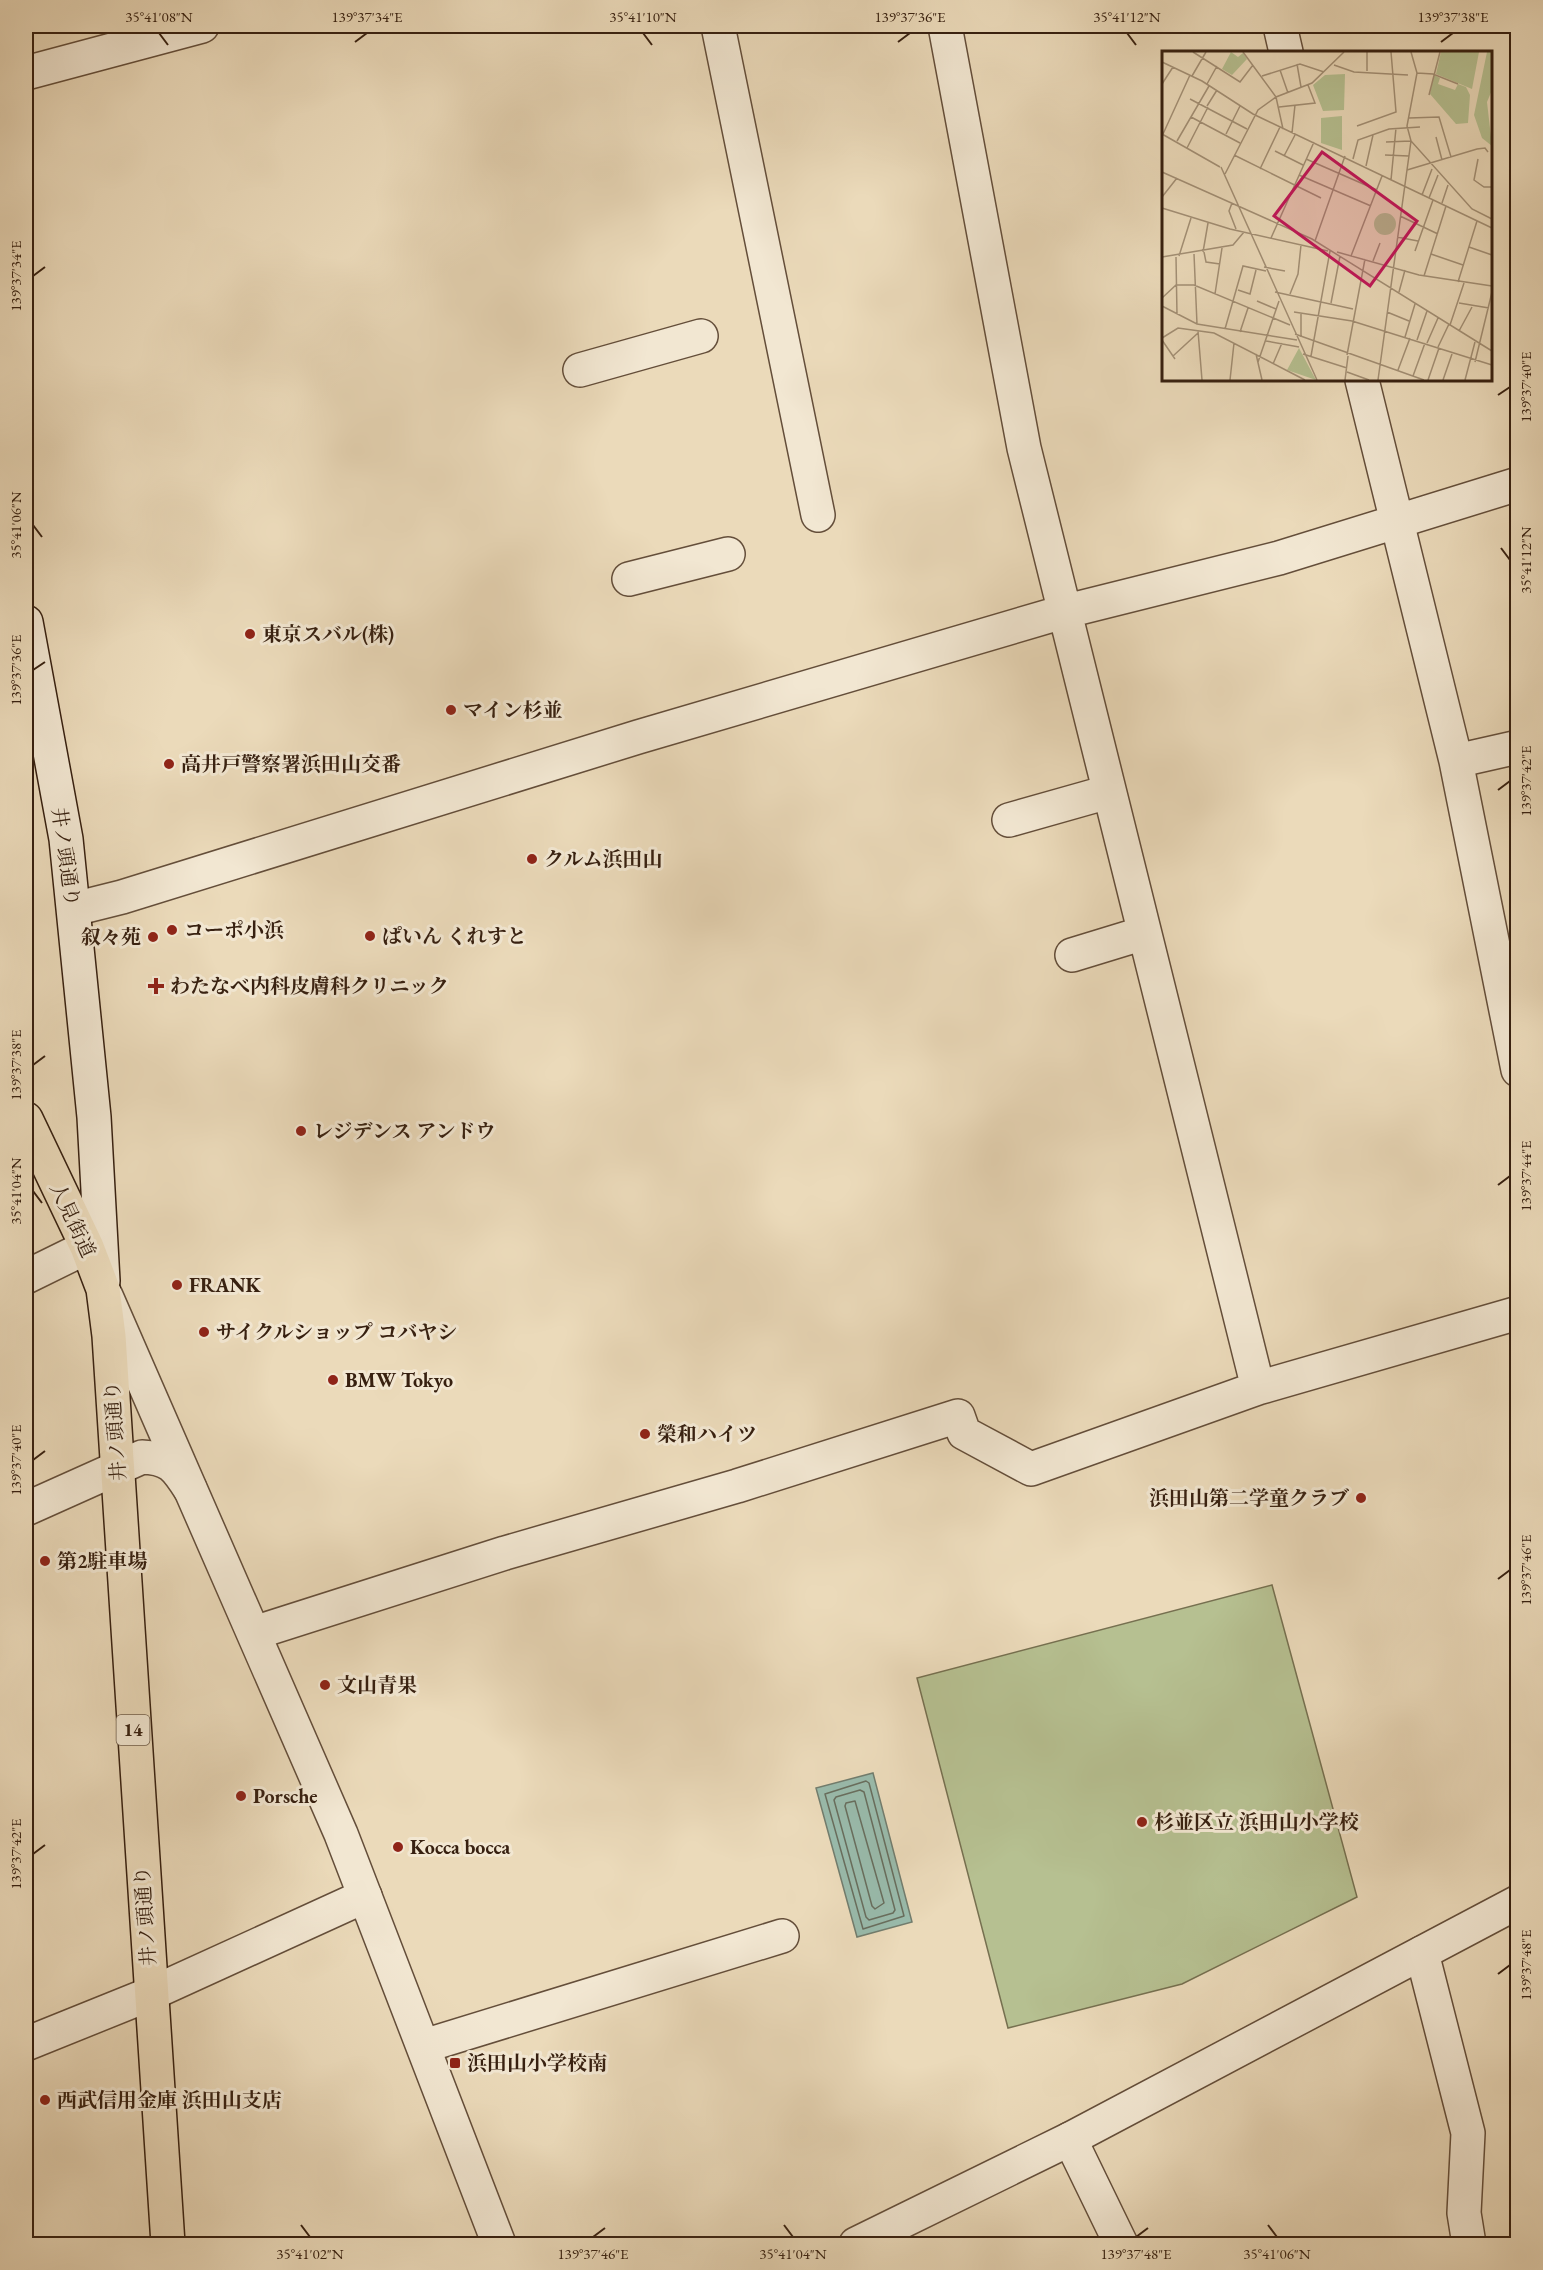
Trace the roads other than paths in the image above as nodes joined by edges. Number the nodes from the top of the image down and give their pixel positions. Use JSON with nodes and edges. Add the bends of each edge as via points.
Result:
{"nodes":[{"id":1,"x":202,"y":26,"type":"edge"},
{"id":2,"x":718,"y":26,"type":"edge"},
{"id":3,"x":945,"y":26,"type":"edge"},
{"id":4,"x":1280,"y":26,"type":"edge"},
{"id":5,"x":1286,"y":51,"type":"edge"},
{"id":6,"x":26,"y":73,"type":"edge"},
{"id":7,"x":701,"y":336,"type":"dead end"},
{"id":8,"x":580,"y":370,"type":"dead end"},
{"id":9,"x":1362,"y":381,"type":"edge"},
{"id":10,"x":1518,"y":484,"type":"edge"},
{"id":11,"x":818,"y":514,"type":"dead end"},
{"id":12,"x":1396,"y":521,"type":"junction"},
{"id":13,"x":728,"y":554,"type":"dead end"},
{"id":14,"x":629,"y":579,"type":"dead end"},
{"id":15,"x":1063,"y":612,"type":"junction"},
{"id":16,"x":26,"y":622,"type":"edge"},
{"id":17,"x":1518,"y":747,"type":"edge"},
{"id":18,"x":1456,"y":761,"type":"junction"},
{"id":19,"x":1108,"y":792,"type":"junction"},
{"id":20,"x":1009,"y":820,"type":"dead end"},
{"id":21,"x":74,"y":909,"type":"junction"},
{"id":22,"x":1144,"y":933,"type":"junction"},
{"id":23,"x":1072,"y":955,"type":"dead end"},
{"id":24,"x":1518,"y":1070,"type":"edge"},
{"id":25,"x":26,"y":1119,"type":"edge"},
{"id":26,"x":87,"y":1247,"type":"junction"},
{"id":27,"x":26,"y":1277,"type":"edge"},
{"id":28,"x":103,"y":1289,"type":"junction"},
{"id":29,"x":1518,"y":1313,"type":"edge"},
{"id":30,"x":1258,"y":1388,"type":"junction"},
{"id":31,"x":117,"y":1466,"type":"junction"},
{"id":32,"x":192,"y":1492,"type":"junction"},
{"id":33,"x":26,"y":1509,"type":"edge"},
{"id":34,"x":254,"y":1633,"type":"junction"},
{"id":35,"x":365,"y":1896,"type":"junction"},
{"id":36,"x":1518,"y":1902,"type":"edge"},
{"id":37,"x":782,"y":1936,"type":"dead end"},
{"id":38,"x":1422,"y":1953,"type":"junction"},
{"id":39,"x":150,"y":1994,"type":"junction"},
{"id":40,"x":26,"y":2044,"type":"edge"},
{"id":41,"x":424,"y":2046,"type":"junction"},
{"id":42,"x":1070,"y":2139,"type":"junction"},
{"id":43,"x":168,"y":2244,"type":"edge"},
{"id":44,"x":499,"y":2244,"type":"edge"},
{"id":45,"x":856,"y":2244,"type":"edge"},
{"id":46,"x":1121,"y":2244,"type":"edge"},
{"id":47,"x":1469,"y":2244,"type":"edge"}],
"edges":[{"from":1,"to":6,"type":"street"},
{"from":2,"to":11,"type":"street"},
{"from":3,"to":15,"type":"street","via":[[1024,448]]},
{"from":4,"to":5,"type":"street"},
{"from":7,"to":8,"type":"street"},
{"from":9,"to":12,"type":"street"},
{"from":10,"to":12,"type":"street"},
{"from":12,"to":15,"type":"street","via":[[1279,558]]},
{"from":12,"to":18,"type":"street"},
{"from":13,"to":14,"type":"street"},
{"from":15,"to":19,"type":"street"},
{"from":15,"to":21,"type":"street"},
{"from":16,"to":21,"type":"street","name":"井ノ頭通り","via":[[64,828]]},
{"from":17,"to":18,"type":"street"},
{"from":18,"to":24,"type":"street"},
{"from":19,"to":20,"type":"street"},
{"from":19,"to":22,"type":"street"},
{"from":21,"to":28,"type":"street","name":"井ノ頭通り","via":[[93,1118]]},
{"from":22,"to":23,"type":"street"},
{"from":22,"to":30,"type":"street"},
{"from":25,"to":26,"type":"main road","name":"人見街道","number":"14"},
{"from":26,"to":27,"type":"street"},
{"from":26,"to":28,"type":"main road","name":"人見街道","number":"14"},
{"from":28,"to":31,"type":"main road","name":"井ノ頭通り","number":"14"},
{"from":28,"to":32,"type":"street"},
{"from":29,"to":30,"type":"street"},
{"from":30,"to":34,"type":"street","via":[[1030,1469],[964,1433],[958,1416]]},
{"from":31,"to":32,"type":"street","via":[[142,1457],[162,1458],[178,1471]]},
{"from":31,"to":33,"type":"street"},
{"from":31,"to":39,"type":"main road","name":"井ノ頭通り","number":"14"},
{"from":32,"to":34,"type":"street"},
{"from":34,"to":35,"type":"street"},
{"from":35,"to":39,"type":"street"},
{"from":35,"to":41,"type":"street"},
{"from":36,"to":38,"type":"street"},
{"from":37,"to":41,"type":"street"},
{"from":38,"to":42,"type":"street"},
{"from":38,"to":47,"type":"street","via":[[1468,2133],[1464,2212]]},
{"from":39,"to":40,"type":"street"},
{"from":39,"to":43,"type":"main road","name":"井ノ頭通り","number":"14"},
{"from":41,"to":44,"type":"street"},
{"from":42,"to":45,"type":"street"},
{"from":42,"to":46,"type":"street"}]}
